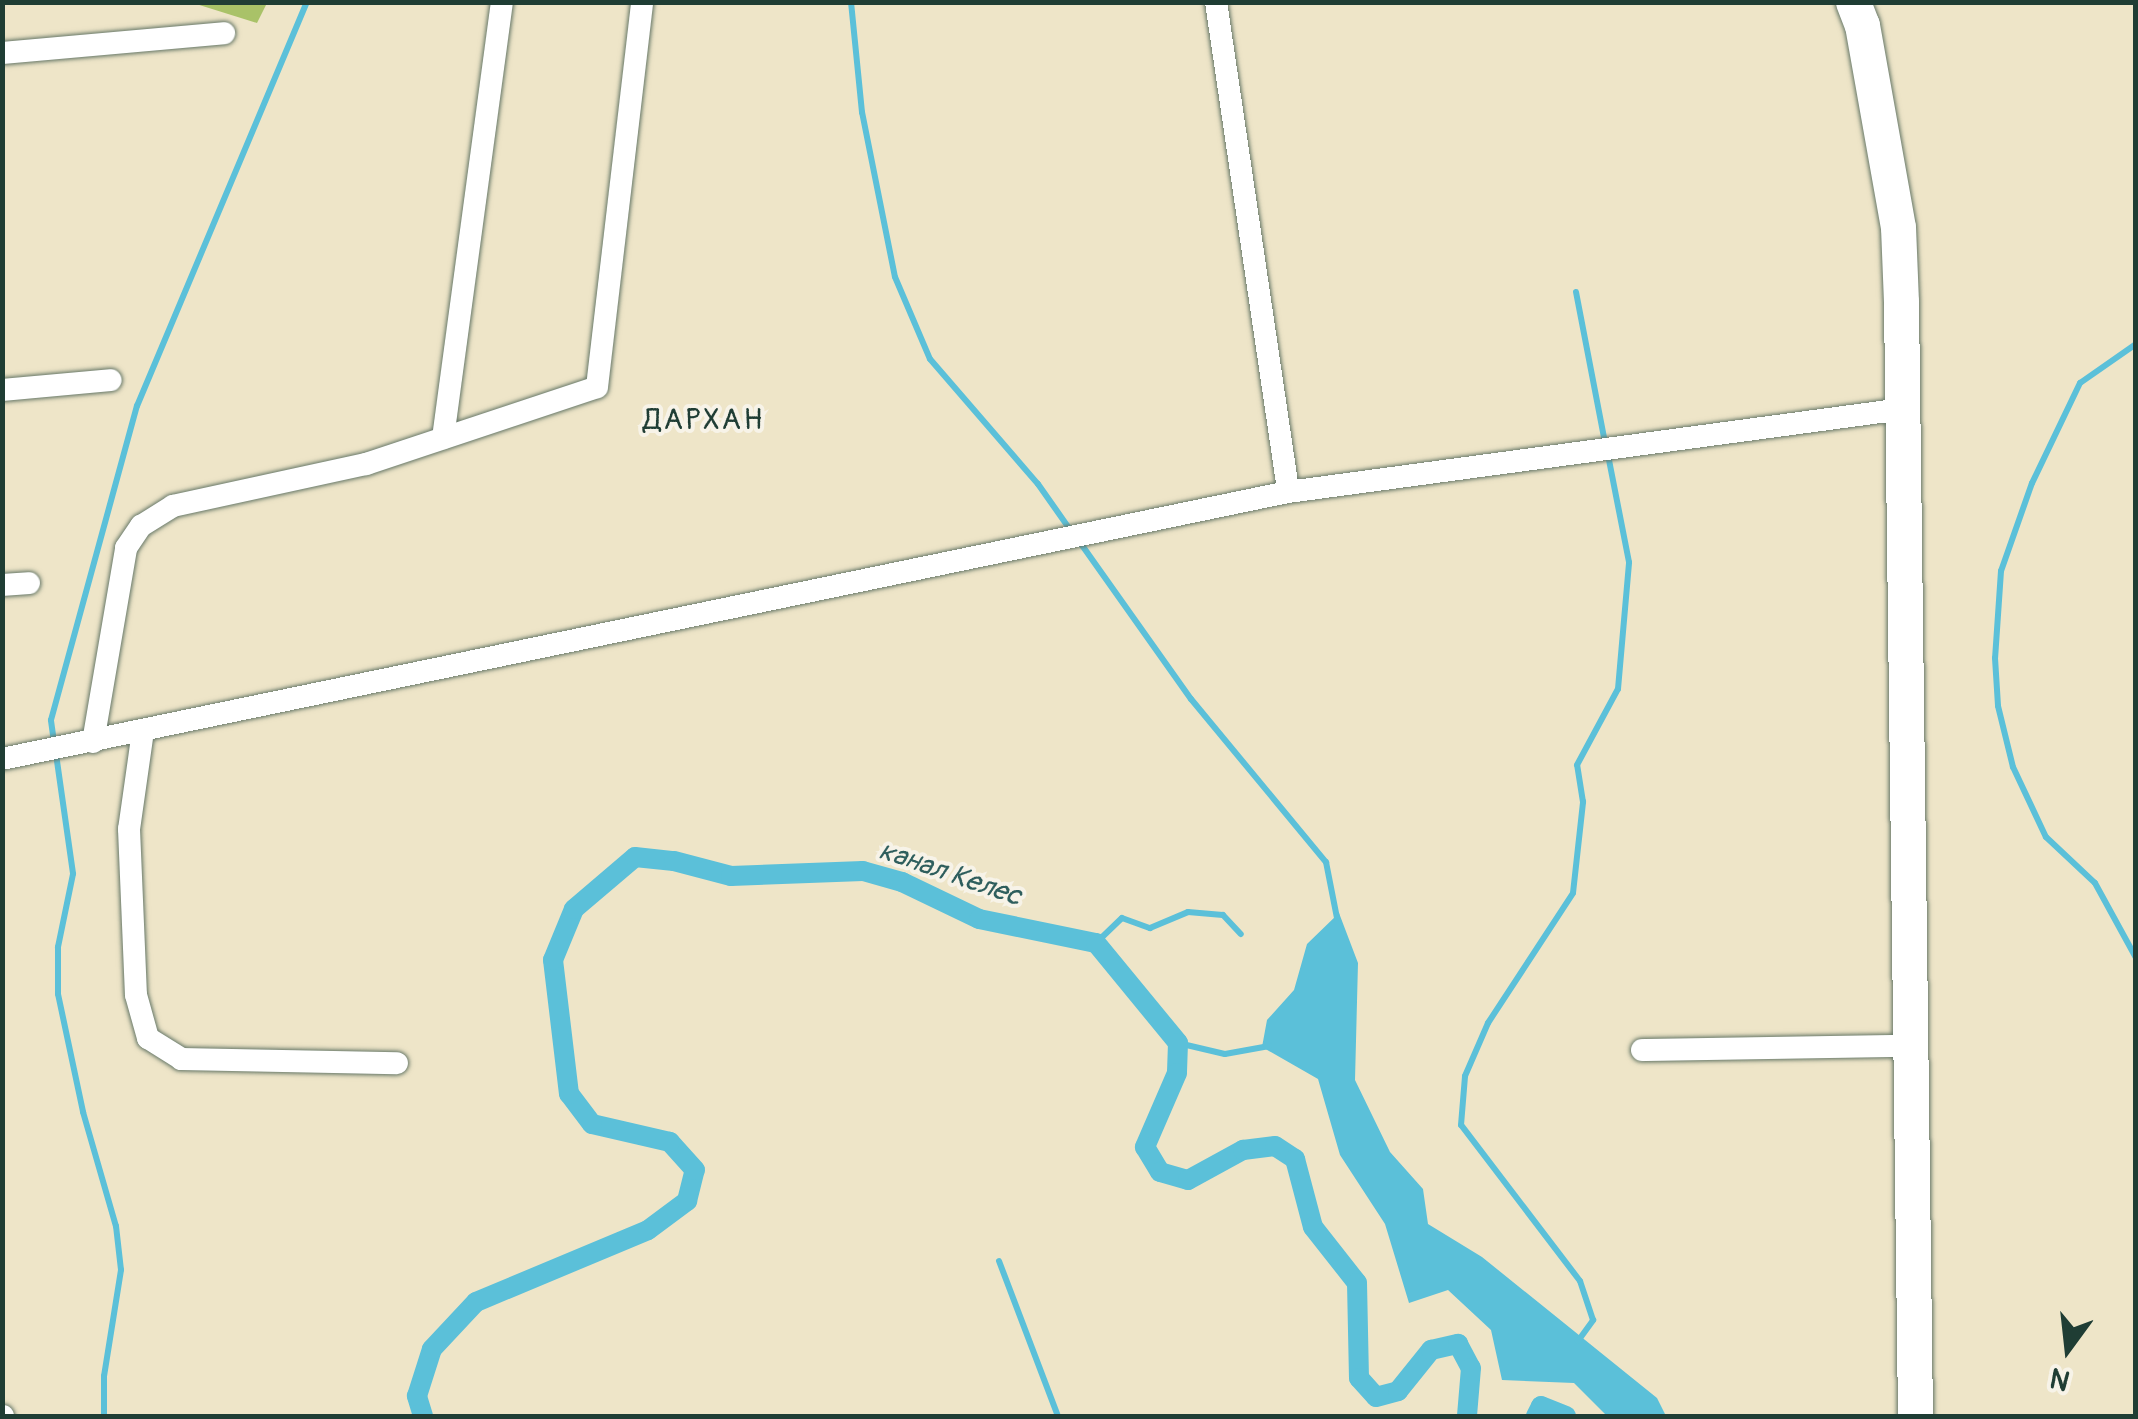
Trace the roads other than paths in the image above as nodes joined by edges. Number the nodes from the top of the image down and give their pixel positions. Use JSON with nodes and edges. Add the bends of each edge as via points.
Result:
{"nodes":[{"id":1,"x":502,"y":2,"type":"edge"},
{"id":2,"x":642,"y":2,"type":"edge"},
{"id":3,"x":1216,"y":2,"type":"edge"},
{"id":4,"x":1853,"y":2,"type":"edge"},
{"id":5,"x":224,"y":33,"type":"dead end"},
{"id":6,"x":2,"y":54,"type":"edge"},
{"id":7,"x":111,"y":380,"type":"dead end"},
{"id":8,"x":2,"y":390,"type":"edge"},
{"id":9,"x":1903,"y":410,"type":"junction"},
{"id":10,"x":443,"y":438,"type":"junction"},
{"id":11,"x":1288,"y":492,"type":"junction"},
{"id":12,"x":30,"y":583,"type":"dead end"},
{"id":13,"x":2,"y":585,"type":"edge"},
{"id":14,"x":143,"y":731,"type":"junction"},
{"id":15,"x":93,"y":742,"type":"junction"},
{"id":16,"x":2,"y":759,"type":"edge"},
{"id":17,"x":1911,"y":1046,"type":"junction"},
{"id":18,"x":1642,"y":1050,"type":"dead end"},
{"id":19,"x":397,"y":1062,"type":"dead end"},
{"id":20,"x":1915,"y":1416,"type":"edge"}],
"edges":[{"from":1,"to":10,"type":"street"},
{"from":2,"to":10,"type":"street","via":[[596,387]]},
{"from":3,"to":11,"type":"street"},
{"from":4,"to":9,"type":"main road","via":[[1898,227]]},
{"from":5,"to":6,"type":"street"},
{"from":7,"to":8,"type":"street"},
{"from":9,"to":11,"type":"street"},
{"from":9,"to":17,"type":"main road"},
{"from":10,"to":15,"type":"street","via":[[366,464],[173,506],[142,526],[126,548]]},
{"from":11,"to":14,"type":"street"},
{"from":12,"to":13,"type":"street"},
{"from":14,"to":15,"type":"street"},
{"from":14,"to":19,"type":"street","via":[[129,828],[136,995],[148,1038],[180,1058]]},
{"from":15,"to":16,"type":"street"},
{"from":17,"to":18,"type":"street"},
{"from":17,"to":20,"type":"main road"}]}
